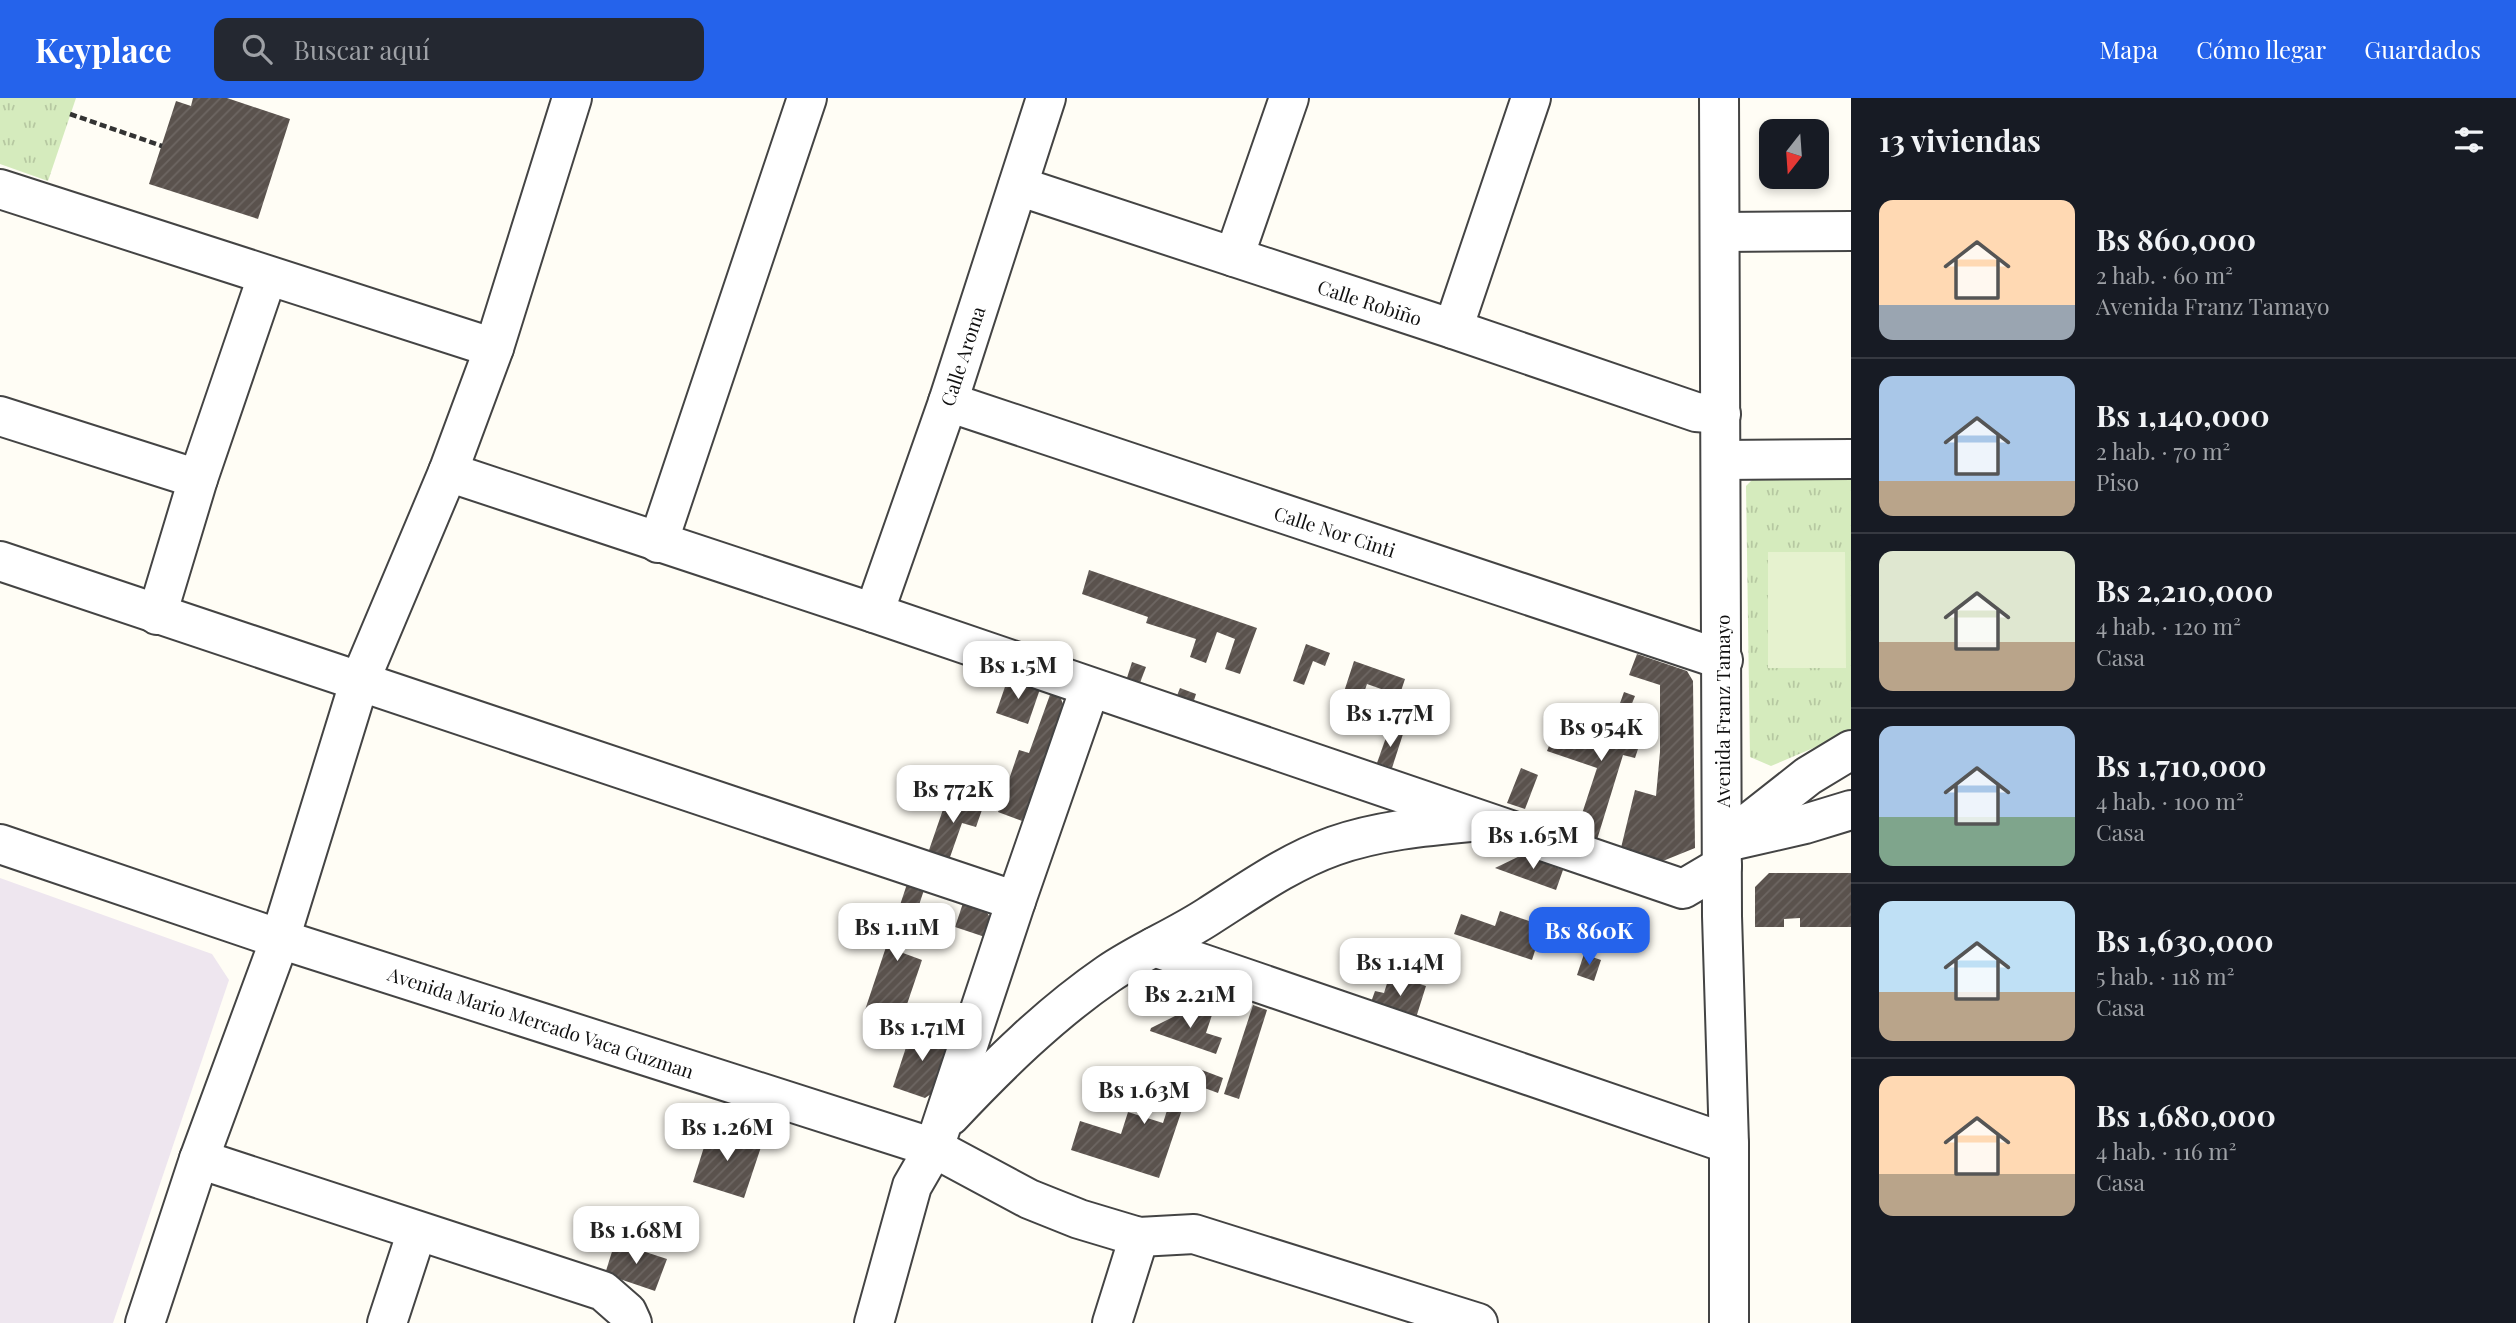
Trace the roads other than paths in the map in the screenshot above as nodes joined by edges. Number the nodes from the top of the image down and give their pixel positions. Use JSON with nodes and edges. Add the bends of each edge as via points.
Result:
{"nodes":[{"id":1,"x":572,"y":98,"type":"edge"},
{"id":2,"x":807,"y":98,"type":"edge"},
{"id":3,"x":1046,"y":98,"type":"edge"},
{"id":4,"x":1289,"y":98,"type":"edge"},
{"id":5,"x":1531,"y":98,"type":"edge"},
{"id":6,"x":1719,"y":98,"type":"edge"},
{"id":7,"x":1018,"y":186,"type":"junction"},
{"id":8,"x":0,"y":189,"type":"edge"},
{"id":9,"x":1851,"y":231,"type":"edge"},
{"id":10,"x":1722,"y":232,"type":"junction"},
{"id":11,"x":1234,"y":257,"type":"junction"},
{"id":12,"x":267,"y":276,"type":"junction"},
{"id":13,"x":1453,"y":329,"type":"junction"},
{"id":14,"x":494,"y":348,"type":"junction"},
{"id":15,"x":948,"y":402,"type":"junction"},
{"id":16,"x":1721,"y":414,"type":"junction"},
{"id":17,"x":0,"y":416,"type":"edge"},
{"id":18,"x":1851,"y":459,"type":"edge"},
{"id":19,"x":1722,"y":460,"type":"junction"},
{"id":20,"x":448,"y":472,"type":"junction"},
{"id":21,"x":198,"y":479,"type":"junction"},
{"id":22,"x":658,"y":543,"type":"junction"},
{"id":23,"x":0,"y":561,"type":"edge"},
{"id":24,"x":874,"y":613,"type":"junction"},
{"id":25,"x":157,"y":615,"type":"junction"},
{"id":26,"x":1723,"y":660,"type":"junction"},
{"id":27,"x":359,"y":683,"type":"junction"},
{"id":28,"x":1090,"y":688,"type":"junction"},
{"id":29,"x":1851,"y":750,"type":"edge"},
{"id":30,"x":1851,"y":810,"type":"edge"},
{"id":31,"x":1483,"y":821,"type":"junction"},
{"id":32,"x":0,"y":844,"type":"edge"},
{"id":33,"x":1723,"y":854,"type":"junction"},
{"id":34,"x":1016,"y":901,"type":"junction"},
{"id":35,"x":280,"y":939,"type":"junction"},
{"id":36,"x":1154,"y":947,"type":"junction"},
{"id":37,"x":938,"y":1136,"type":"junction"},
{"id":38,"x":1729,"y":1144,"type":"junction"},
{"id":39,"x":199,"y":1159,"type":"junction"},
{"id":40,"x":417,"y":1231,"type":"junction"},
{"id":41,"x":1139,"y":1237,"type":"junction"},
{"id":42,"x":880,"y":1315,"type":"edge"},
{"id":43,"x":145,"y":1323,"type":"edge"},
{"id":44,"x":387,"y":1323,"type":"edge"},
{"id":45,"x":632,"y":1323,"type":"edge"},
{"id":46,"x":1112,"y":1323,"type":"edge"},
{"id":47,"x":1478,"y":1323,"type":"edge"},
{"id":48,"x":1729,"y":1323,"type":"edge"}],
"edges":[{"from":1,"to":14,"type":"street"},
{"from":2,"to":22,"type":"street"},
{"from":3,"to":7,"type":"street","name":"Calle Aroma"},
{"from":4,"to":11,"type":"street"},
{"from":5,"to":13,"type":"street"},
{"from":6,"to":10,"type":"street","name":"Avenida Franz Tamayo"},
{"from":7,"to":11,"type":"street","name":"Calle Robiño"},
{"from":7,"to":15,"type":"street","name":"Calle Aroma"},
{"from":8,"to":12,"type":"street"},
{"from":9,"to":10,"type":"street"},
{"from":10,"to":16,"type":"street","name":"Avenida Franz Tamayo"},
{"from":11,"to":13,"type":"street","name":"Calle Robiño"},
{"from":12,"to":14,"type":"street"},
{"from":12,"to":21,"type":"street"},
{"from":13,"to":16,"type":"street","name":"Calle Robiño","via":[[1696,412]]},
{"from":14,"to":20,"type":"street"},
{"from":15,"to":24,"type":"street","name":"Calle Aroma"},
{"from":15,"to":26,"type":"street","name":"Calle Nor Cinti"},
{"from":16,"to":19,"type":"street","name":"Avenida Franz Tamayo"},
{"from":17,"to":21,"type":"street"},
{"from":18,"to":19,"type":"street"},
{"from":19,"to":26,"type":"street","name":"Avenida Franz Tamayo"},
{"from":20,"to":22,"type":"street"},
{"from":20,"to":27,"type":"street"},
{"from":21,"to":25,"type":"street"},
{"from":22,"to":24,"type":"street"},
{"from":23,"to":25,"type":"street"},
{"from":24,"to":28,"type":"street"},
{"from":25,"to":27,"type":"street"},
{"from":26,"to":33,"type":"street","name":"Avenida Franz Tamayo"},
{"from":27,"to":34,"type":"street"},
{"from":27,"to":35,"type":"street"},
{"from":28,"to":31,"type":"street"},
{"from":28,"to":34,"type":"street"},
{"from":29,"to":33,"type":"street","via":[[1808,776]]},
{"from":30,"to":33,"type":"street"},
{"from":31,"to":33,"type":"street","via":[[1683,889]]},
{"from":31,"to":36,"type":"street","via":[[1414,827],[1335,845],[1282,869]]},
{"from":32,"to":35,"type":"street","name":"Avenida Mario Mercado Vaca Guzman"},
{"from":33,"to":38,"type":"street","name":"Avenida Franz Tamayo"},
{"from":34,"to":37,"type":"street"},
{"from":35,"to":37,"type":"street","name":"Avenida Mario Mercado Vaca Guzman"},
{"from":35,"to":39,"type":"street"},
{"from":36,"to":37,"type":"street","via":[[1108,974],[1041,1028],[986,1077]]},
{"from":36,"to":38,"type":"street"},
{"from":37,"to":41,"type":"street","name":"Avenida Mario Mercado Vaca Guzman","via":[[1029,1199]]},
{"from":37,"to":42,"type":"street","via":[[912,1186]]},
{"from":38,"to":48,"type":"street","name":"Avenida Franz Tamayo"},
{"from":39,"to":40,"type":"street"},
{"from":39,"to":43,"type":"street"},
{"from":40,"to":44,"type":"street"},
{"from":40,"to":45,"type":"street","via":[[603,1291],[627,1312]]},
{"from":41,"to":46,"type":"street"},
{"from":41,"to":47,"type":"street","name":"Avenida Mario Mercado Vaca Guzman","via":[[1194,1234]]}]}
